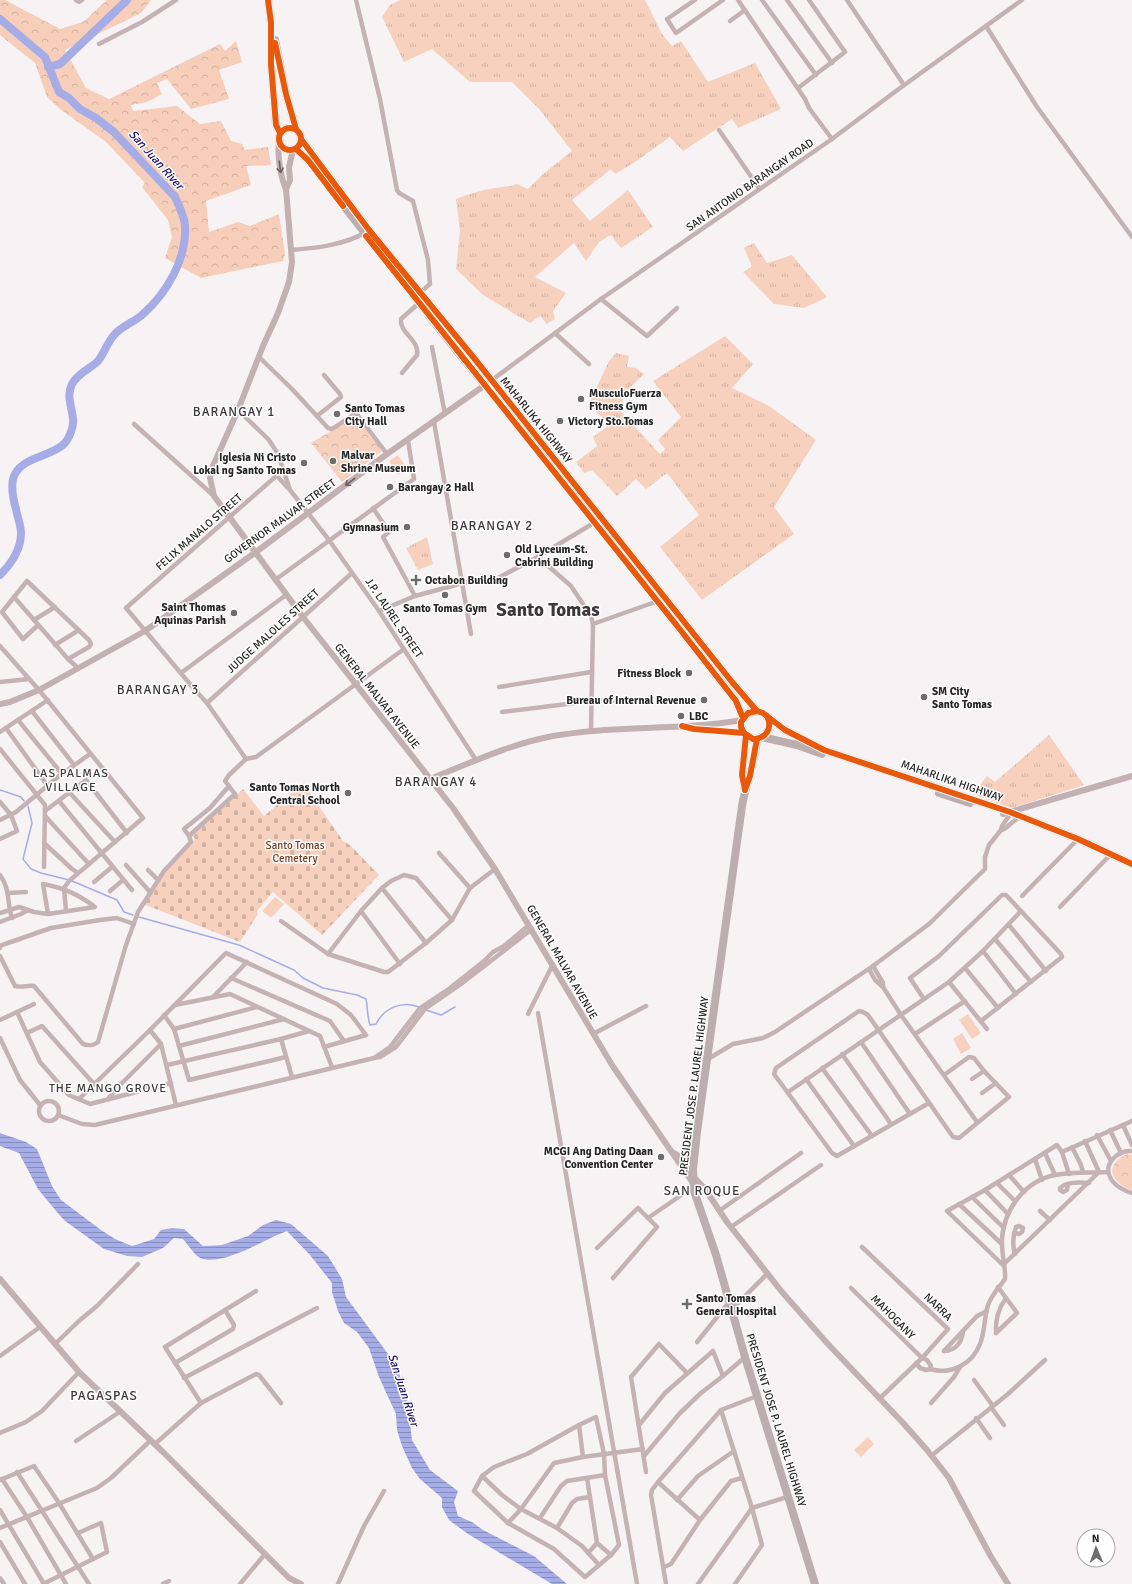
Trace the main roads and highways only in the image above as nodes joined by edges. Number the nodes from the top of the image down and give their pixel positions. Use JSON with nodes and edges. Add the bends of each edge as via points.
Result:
{"nodes":[{"id":1,"x":268,"y":0,"type":"edge"},
{"id":2,"x":271,"y":23,"type":"junction"},
{"id":3,"x":296,"y":129,"type":"junction"},
{"id":4,"x":280,"y":133,"type":"junction"},
{"id":5,"x":301,"y":139,"type":"junction"},
{"id":6,"x":280,"y":144,"type":"junction"},
{"id":7,"x":294,"y":149,"type":"junction"},
{"id":8,"x":286,"y":188,"type":"junction"},
{"id":9,"x":366,"y":231,"type":"junction"},
{"id":10,"x":492,"y":380,"type":"junction"},
{"id":11,"x":485,"y":386,"type":"junction"},
{"id":12,"x":598,"y":520,"type":"junction"},
{"id":13,"x":256,"y":552,"type":"junction"},
{"id":14,"x":0,"y":704,"type":"edge"},
{"id":15,"x":757,"y":711,"type":"junction"},
{"id":16,"x":767,"y":716,"type":"junction"},
{"id":17,"x":742,"y":719,"type":"junction"},
{"id":18,"x":682,"y":726,"type":"junction"},
{"id":19,"x":745,"y":734,"type":"junction"},
{"id":20,"x":759,"y":738,"type":"junction"},
{"id":21,"x":1132,"y":776,"type":"edge"},
{"id":22,"x":430,"y":779,"type":"junction"},
{"id":23,"x":745,"y":790,"type":"junction"},
{"id":24,"x":1010,"y":815,"type":"junction"},
{"id":25,"x":1132,"y":864,"type":"edge"},
{"id":26,"x":671,"y":1151,"type":"junction"},
{"id":27,"x":694,"y":1162,"type":"junction"},
{"id":28,"x":693,"y":1182,"type":"junction"},
{"id":29,"x":0,"y":1279,"type":"edge"},
{"id":30,"x":302,"y":1584,"type":"edge"},
{"id":31,"x":815,"y":1584,"type":"edge"},
{"id":32,"x":1008,"y":1584,"type":"edge"}],
"edges":[{"from":1,"to":2,"type":"highway"},
{"from":2,"to":3,"type":"highway"},
{"from":2,"to":4,"type":"highway","via":[[271,64],[276,125]]},
{"from":3,"to":4,"type":"highway","via":[[288,128]]},
{"from":3,"to":5,"type":"highway"},
{"from":4,"to":6,"type":"highway"},
{"from":5,"to":7,"type":"highway","via":[[301,143]]},
{"from":5,"to":9,"type":"highway","name":"MAHARLIKA HIGHWAY"},
{"from":6,"to":7,"type":"highway","via":[[284,149]]},
{"from":6,"to":8,"type":"main road","name":"GENERAL MALVAR AVENUE","one_way":true,"via":[[278,152],[282,181]]},
{"from":7,"to":8,"type":"main road","name":"GENERAL MALVAR AVENUE","via":[[289,167],[290,180]]},
{"from":7,"to":9,"type":"highway","name":"MAHARLIKA HIGHWAY","via":[[308,160]]},
{"from":8,"to":13,"type":"main road","name":"GENERAL MALVAR AVENUE","via":[[292,262],[289,282],[210,478],[214,496]]},
{"from":9,"to":10,"type":"highway","name":"MAHARLIKA HIGHWAY"},
{"from":9,"to":11,"type":"highway","name":"MAHARLIKA HIGHWAY"},
{"from":10,"to":11,"type":"main road","name":"GOVERNOR MALVAR STREET"},
{"from":10,"to":12,"type":"highway","name":"MAHARLIKA HIGHWAY"},
{"from":11,"to":12,"type":"highway","name":"MAHARLIKA HIGHWAY"},
{"from":11,"to":13,"type":"main road","name":"GOVERNOR MALVAR STREET","one_way":true,"via":[[387,454]]},
{"from":12,"to":15,"type":"highway","name":"MAHARLIKA HIGHWAY"},
{"from":12,"to":17,"type":"highway","name":"MAHARLIKA HIGHWAY","via":[[736,701]]},
{"from":13,"to":14,"type":"main road","name":"GOVERNOR MALVAR STREET","via":[[145,631],[39,690]]},
{"from":13,"to":22,"type":"main road","name":"GENERAL MALVAR AVENUE","via":[[302,617]]},
{"from":15,"to":16,"type":"highway"},
{"from":15,"to":17,"type":"highway","via":[[749,712]]},
{"from":16,"to":20,"type":"highway","via":[[769,729]]},
{"from":16,"to":24,"type":"highway","name":"MAHARLIKA HIGHWAY","via":[[785,730],[824,750]]},
{"from":17,"to":18,"type":"main road"},
{"from":17,"to":19,"type":"highway","via":[[741,726]]},
{"from":18,"to":19,"type":"main road"},
{"from":18,"to":22,"type":"main road","via":[[591,731],[553,736],[502,750]]},
{"from":19,"to":20,"type":"highway","via":[[751,738]]},
{"from":19,"to":23,"type":"highway","name":"PRESIDENT JOSE P. LAUREL HIGHWAY","via":[[742,775]]},
{"from":20,"to":23,"type":"highway","name":"PRESIDENT JOSE P. LAUREL HIGHWAY"},
{"from":20,"to":24,"type":"highway","name":"MAHARLIKA HIGHWAY","via":[[797,745]]},
{"from":21,"to":24,"type":"main road"},
{"from":22,"to":26,"type":"main road","name":"GENERAL MALVAR AVENUE","via":[[495,869],[612,1065]]},
{"from":23,"to":27,"type":"highway","name":"PRESIDENT JOSE P. LAUREL HIGHWAY"},
{"from":24,"to":25,"type":"highway","name":"MAHARLIKA HIGHWAY","via":[[1078,839]]},
{"from":26,"to":27,"type":"main road"},
{"from":26,"to":28,"type":"main road","name":"GENERAL MALVAR AVENUE"},
{"from":27,"to":28,"type":"highway","name":"PRESIDENT JOSE P. LAUREL HIGHWAY"},
{"from":28,"to":31,"type":"highway","name":"PRESIDENT JOSE P. LAUREL HIGHWAY"},
{"from":28,"to":32,"type":"main road","name":"GENERAL MALVAR AVENUE","via":[[705,1189],[731,1227],[806,1320],[949,1478]]},
{"from":29,"to":30,"type":"main road","via":[[80,1372],[289,1578]]}]}
